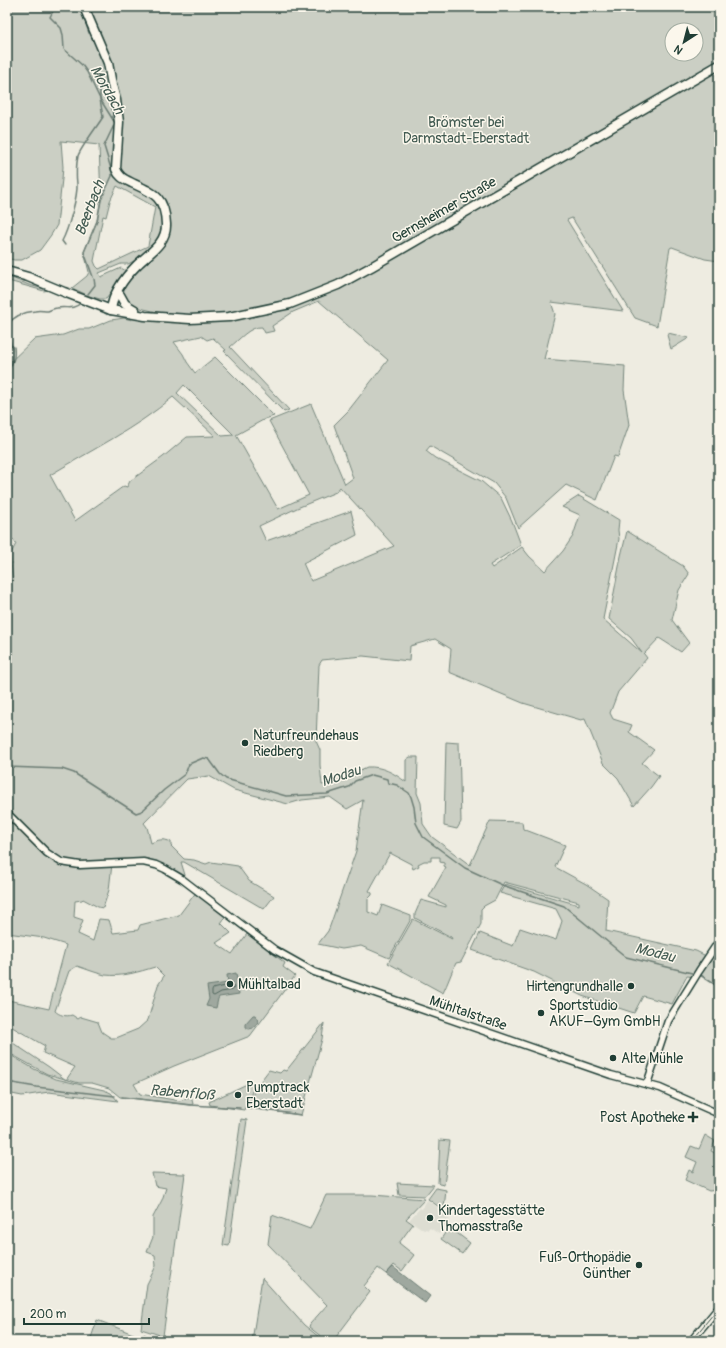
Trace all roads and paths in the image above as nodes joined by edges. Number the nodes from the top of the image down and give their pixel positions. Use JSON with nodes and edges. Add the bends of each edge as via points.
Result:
{"nodes":[{"id":1,"x":84,"y":7,"type":"edge"},
{"id":2,"x":719,"y":65,"type":"edge"},
{"id":3,"x":7,"y":266,"type":"edge"},
{"id":4,"x":7,"y":271,"type":"edge"},
{"id":5,"x":124,"y":280,"type":"junction"},
{"id":6,"x":70,"y":292,"type":"junction"},
{"id":7,"x":120,"y":295,"type":"junction"},
{"id":8,"x":113,"y":307,"type":"junction"},
{"id":9,"x":135,"y":310,"type":"junction"},
{"id":10,"x":162,"y":317,"type":"junction"},
{"id":11,"x":7,"y":813,"type":"edge"},
{"id":12,"x":719,"y":941,"type":"edge"},
{"id":13,"x":647,"y":1084,"type":"junction"},
{"id":14,"x":719,"y":1114,"type":"edge"},
{"id":15,"x":719,"y":1307,"type":"edge"},
{"id":16,"x":719,"y":1312,"type":"edge"},
{"id":17,"x":691,"y":1341,"type":"edge"},
{"id":18,"x":695,"y":1341,"type":"edge"}],
"edges":[{"from":1,"to":5,"type":"main road","via":[[108,63],[116,100],[119,122],[116,169],[118,174],[156,196],[165,209],[166,226],[163,239]]},
{"from":2,"to":10,"type":"main road","name":"Gernsheimer Straße","via":[[338,285],[290,304],[229,317]]},
{"from":3,"to":6,"type":"main road"},
{"from":4,"to":6,"type":"main road"},
{"from":5,"to":7,"type":"main road"},
{"from":5,"to":8,"type":"main road","via":[[115,294]]},
{"from":6,"to":8,"type":"main road","name":"Gernsheimer Straße"},
{"from":7,"to":8,"type":"main road"},
{"from":7,"to":9,"type":"main road","via":[[125,304]]},
{"from":8,"to":9,"type":"main road","name":"Gernsheimer Straße"},
{"from":8,"to":10,"type":"main road","name":"Gernsheimer Straße","via":[[138,315]]},
{"from":9,"to":10,"type":"main road","name":"Gernsheimer Straße"},
{"from":11,"to":13,"type":"street","name":"Mühltalstraße","via":[[47,854],[68,864],[138,862],[165,868],[272,948],[310,970]]},
{"from":12,"to":13,"type":"street","via":[[668,1021]]},
{"from":13,"to":14,"type":"street","name":"Mühltalstraße"},
{"from":15,"to":17,"type":"street"},
{"from":16,"to":18,"type":"street"}]}
